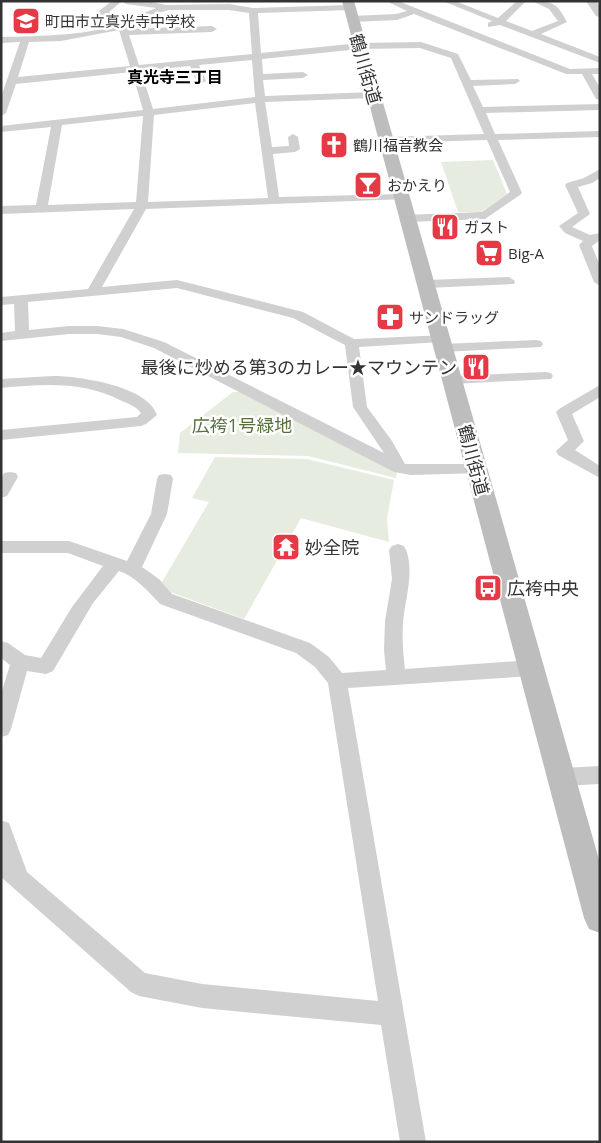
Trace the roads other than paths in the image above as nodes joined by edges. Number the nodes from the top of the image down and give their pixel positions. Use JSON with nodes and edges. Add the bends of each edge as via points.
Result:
{"nodes":[{"id":1,"x":118,"y":1,"type":"edge"},
{"id":2,"x":126,"y":1,"type":"edge"},
{"id":3,"x":390,"y":1,"type":"edge"},
{"id":4,"x":469,"y":1,"type":"edge"},
{"id":5,"x":522,"y":1,"type":"edge"},
{"id":6,"x":536,"y":1,"type":"edge"},
{"id":7,"x":548,"y":2,"type":"edge"},
{"id":8,"x":451,"y":3,"type":"edge"},
{"id":9,"x":268,"y":6,"type":"edge"},
{"id":10,"x":168,"y":7,"type":"junction"},
{"id":11,"x":350,"y":9,"type":"edge"},
{"id":12,"x":253,"y":11,"type":"junction"},
{"id":13,"x":414,"y":11,"type":"junction"},
{"id":14,"x":213,"y":18,"type":"edge"},
{"id":15,"x":139,"y":19,"type":"junction"},
{"id":16,"x":500,"y":22,"type":"junction"},
{"id":17,"x":122,"y":30,"type":"junction"},
{"id":18,"x":469,"y":33,"type":"junction"},
{"id":19,"x":532,"y":34,"type":"junction"},
{"id":20,"x":1,"y":40,"type":"edge"},
{"id":21,"x":25,"y":40,"type":"junction"},
{"id":22,"x":360,"y":46,"type":"junction"},
{"id":23,"x":258,"y":57,"type":"junction"},
{"id":24,"x":600,"y":60,"type":"edge"},
{"id":25,"x":193,"y":63,"type":"junction"},
{"id":26,"x":135,"y":69,"type":"junction"},
{"id":27,"x":600,"y":71,"type":"edge"},
{"id":28,"x":585,"y":72,"type":"junction"},
{"id":29,"x":303,"y":75,"type":"dead end"},
{"id":30,"x":258,"y":77,"type":"junction"},
{"id":31,"x":201,"y":80,"type":"dead end"},
{"id":32,"x":515,"y":81,"type":"dead end"},
{"id":33,"x":467,"y":83,"type":"junction"},
{"id":34,"x":8,"y":86,"type":"edge"},
{"id":35,"x":374,"y":95,"type":"junction"},
{"id":36,"x":181,"y":96,"type":"dead end"},
{"id":37,"x":600,"y":97,"type":"edge"},
{"id":38,"x":260,"y":100,"type":"junction"},
{"id":39,"x":186,"y":107,"type":"junction"},
{"id":40,"x":600,"y":107,"type":"edge"},
{"id":41,"x":479,"y":110,"type":"junction"},
{"id":42,"x":149,"y":111,"type":"junction"},
{"id":43,"x":1,"y":113,"type":"edge"},
{"id":44,"x":56,"y":124,"type":"junction"},
{"id":45,"x":1,"y":129,"type":"edge"},
{"id":46,"x":600,"y":134,"type":"edge"},
{"id":47,"x":490,"y":136,"type":"junction"},
{"id":48,"x":293,"y":137,"type":"dead end"},
{"id":49,"x":386,"y":140,"type":"junction"},
{"id":50,"x":267,"y":150,"type":"junction"},
{"id":51,"x":600,"y":172,"type":"edge"},
{"id":52,"x":402,"y":197,"type":"junction"},
{"id":53,"x":274,"y":201,"type":"junction"},
{"id":54,"x":142,"y":206,"type":"junction"},
{"id":55,"x":41,"y":209,"type":"junction"},
{"id":56,"x":1,"y":210,"type":"edge"},
{"id":57,"x":408,"y":218,"type":"junction"},
{"id":58,"x":596,"y":237,"type":"edge"},
{"id":59,"x":509,"y":281,"type":"dead end"},
{"id":60,"x":600,"y":282,"type":"edge"},
{"id":61,"x":426,"y":284,"type":"junction"},
{"id":62,"x":93,"y":292,"type":"junction"},
{"id":63,"x":21,"y":298,"type":"junction"},
{"id":64,"x":1,"y":301,"type":"edge"},
{"id":65,"x":22,"y":335,"type":"junction"},
{"id":66,"x":1,"y":337,"type":"edge"},
{"id":67,"x":352,"y":343,"type":"junction"},
{"id":68,"x":442,"y":343,"type":"junction"},
{"id":69,"x":536,"y":344,"type":"dead end"},
{"id":70,"x":537,"y":373,"type":"dead end"},
{"id":71,"x":452,"y":380,"type":"junction"},
{"id":72,"x":1,"y":384,"type":"edge"},
{"id":73,"x":600,"y":390,"type":"edge"},
{"id":74,"x":1,"y":435,"type":"edge"},
{"id":75,"x":400,"y":468,"type":"junction"},
{"id":76,"x":476,"y":469,"type":"junction"},
{"id":77,"x":600,"y":473,"type":"edge"},
{"id":78,"x":10,"y":477,"type":"dead end"},
{"id":79,"x":166,"y":479,"type":"dead end"},
{"id":80,"x":1,"y":492,"type":"edge"},
{"id":81,"x":1,"y":547,"type":"edge"},
{"id":82,"x":398,"y":550,"type":"dead end"},
{"id":83,"x":124,"y":566,"type":"junction"},
{"id":84,"x":1,"y":648,"type":"edge"},
{"id":85,"x":20,"y":662,"type":"junction"},
{"id":86,"x":532,"y":668,"type":"junction"},
{"id":87,"x":397,"y":677,"type":"junction"},
{"id":88,"x":337,"y":681,"type":"junction"},
{"id":89,"x":1,"y":730,"type":"edge"},
{"id":90,"x":600,"y":775,"type":"edge"},
{"id":91,"x":562,"y":778,"type":"junction"},
{"id":92,"x":1,"y":830,"type":"edge"},
{"id":93,"x":10,"y":870,"type":"edge"},
{"id":94,"x":600,"y":918,"type":"edge"},
{"id":95,"x":391,"y":1014,"type":"junction"},
{"id":96,"x":413,"y":1142,"type":"edge"}],
"edges":[{"from":1,"to":15,"type":"street","via":[[102,13]]},
{"from":2,"to":10,"type":"street"},
{"from":3,"to":13,"type":"street"},
{"from":4,"to":8,"type":"street"},
{"from":5,"to":16,"type":"street"},
{"from":6,"to":7,"type":"street"},
{"from":7,"to":19,"type":"street","via":[[563,22]]},
{"from":8,"to":16,"type":"street"},
{"from":9,"to":11,"type":"street"},
{"from":9,"to":12,"type":"street"},
{"from":10,"to":14,"type":"street"},
{"from":10,"to":15,"type":"street"},
{"from":11,"to":13,"type":"street","via":[[397,17]]},
{"from":11,"to":22,"type":"main road","name":"鶴川街道"},
{"from":12,"to":14,"type":"street","via":[[229,7]]},
{"from":12,"to":23,"type":"street"},
{"from":13,"to":18,"type":"street"},
{"from":14,"to":17,"type":"street"},
{"from":15,"to":17,"type":"street"},
{"from":16,"to":18,"type":"street"},
{"from":16,"to":19,"type":"street"},
{"from":17,"to":21,"type":"street"},
{"from":17,"to":26,"type":"street"},
{"from":18,"to":28,"type":"street","via":[[569,72]]},
{"from":19,"to":24,"type":"street"},
{"from":20,"to":21,"type":"street"},
{"from":21,"to":34,"type":"street"},
{"from":22,"to":23,"type":"street"},
{"from":22,"to":33,"type":"street","via":[[421,45],[455,56]]},
{"from":22,"to":35,"type":"main road","name":"鶴川街道"},
{"from":23,"to":25,"type":"street","via":[[215,57]]},
{"from":23,"to":30,"type":"street"},
{"from":25,"to":26,"type":"street"},
{"from":25,"to":31,"type":"street"},
{"from":26,"to":34,"type":"street"},
{"from":26,"to":42,"type":"street"},
{"from":27,"to":28,"type":"street"},
{"from":28,"to":37,"type":"street"},
{"from":29,"to":30,"type":"street"},
{"from":30,"to":38,"type":"street"},
{"from":32,"to":33,"type":"street"},
{"from":33,"to":41,"type":"street"},
{"from":34,"to":43,"type":"street"},
{"from":35,"to":38,"type":"street"},
{"from":35,"to":49,"type":"main road","name":"鶴川街道"},
{"from":36,"to":39,"type":"street"},
{"from":38,"to":39,"type":"street"},
{"from":38,"to":50,"type":"street"},
{"from":39,"to":42,"type":"street"},
{"from":40,"to":41,"type":"street"},
{"from":41,"to":47,"type":"street"},
{"from":42,"to":44,"type":"street"},
{"from":42,"to":54,"type":"street"},
{"from":44,"to":45,"type":"street"},
{"from":44,"to":55,"type":"street"},
{"from":46,"to":47,"type":"street"},
{"from":47,"to":49,"type":"street"},
{"from":47,"to":57,"type":"street","via":[[516,192],[484,215]]},
{"from":48,"to":50,"type":"street","via":[[295,149]]},
{"from":49,"to":52,"type":"main road","name":"鶴川街道"},
{"from":50,"to":53,"type":"street"},
{"from":51,"to":58,"type":"street","via":[[588,181],[571,185],[584,214],[565,226]]},
{"from":52,"to":53,"type":"street"},
{"from":52,"to":57,"type":"main road","name":"鶴川街道"},
{"from":53,"to":54,"type":"street"},
{"from":54,"to":55,"type":"street"},
{"from":54,"to":62,"type":"street"},
{"from":55,"to":56,"type":"street"},
{"from":57,"to":61,"type":"main road","name":"鶴川街道"},
{"from":58,"to":60,"type":"street","via":[[585,245]]},
{"from":59,"to":61,"type":"street"},
{"from":61,"to":68,"type":"main road","name":"鶴川街道"},
{"from":62,"to":63,"type":"street"},
{"from":62,"to":67,"type":"street","via":[[177,284],[298,315]]},
{"from":63,"to":64,"type":"street"},
{"from":63,"to":65,"type":"street"},
{"from":65,"to":66,"type":"street"},
{"from":65,"to":75,"type":"street","via":[[85,330],[135,336]]},
{"from":67,"to":68,"type":"street"},
{"from":67,"to":75,"type":"street","via":[[360,406]]},
{"from":68,"to":69,"type":"street"},
{"from":68,"to":71,"type":"main road","name":"鶴川街道"},
{"from":70,"to":71,"type":"street"},
{"from":71,"to":76,"type":"main road","name":"鶴川街道"},
{"from":72,"to":74,"type":"street","via":[[72,379],[102,386],[145,407],[149,415],[141,421]]},
{"from":73,"to":77,"type":"street","via":[[564,412],[576,441],[564,451]]},
{"from":75,"to":76,"type":"street"},
{"from":76,"to":86,"type":"main road","name":"鶴川街道"},
{"from":78,"to":80,"type":"street"},
{"from":79,"to":83,"type":"street","via":[[159,514]]},
{"from":81,"to":83,"type":"street","via":[[69,548]]},
{"from":82,"to":87,"type":"street","via":[[401,579],[393,650]]},
{"from":83,"to":85,"type":"street","via":[[102,577],[46,666]]},
{"from":83,"to":88,"type":"street","via":[[153,584],[166,599],[303,648],[327,666]]},
{"from":84,"to":85,"type":"street"},
{"from":85,"to":89,"type":"street"},
{"from":86,"to":87,"type":"street"},
{"from":86,"to":91,"type":"main road","name":"鶴川街道"},
{"from":87,"to":88,"type":"street"},
{"from":88,"to":95,"type":"street"},
{"from":90,"to":91,"type":"street"},
{"from":91,"to":94,"type":"main road","name":"鶴川街道"},
{"from":92,"to":93,"type":"street"},
{"from":93,"to":95,"type":"street","via":[[139,984],[202,996]]},
{"from":95,"to":96,"type":"street"}]}
